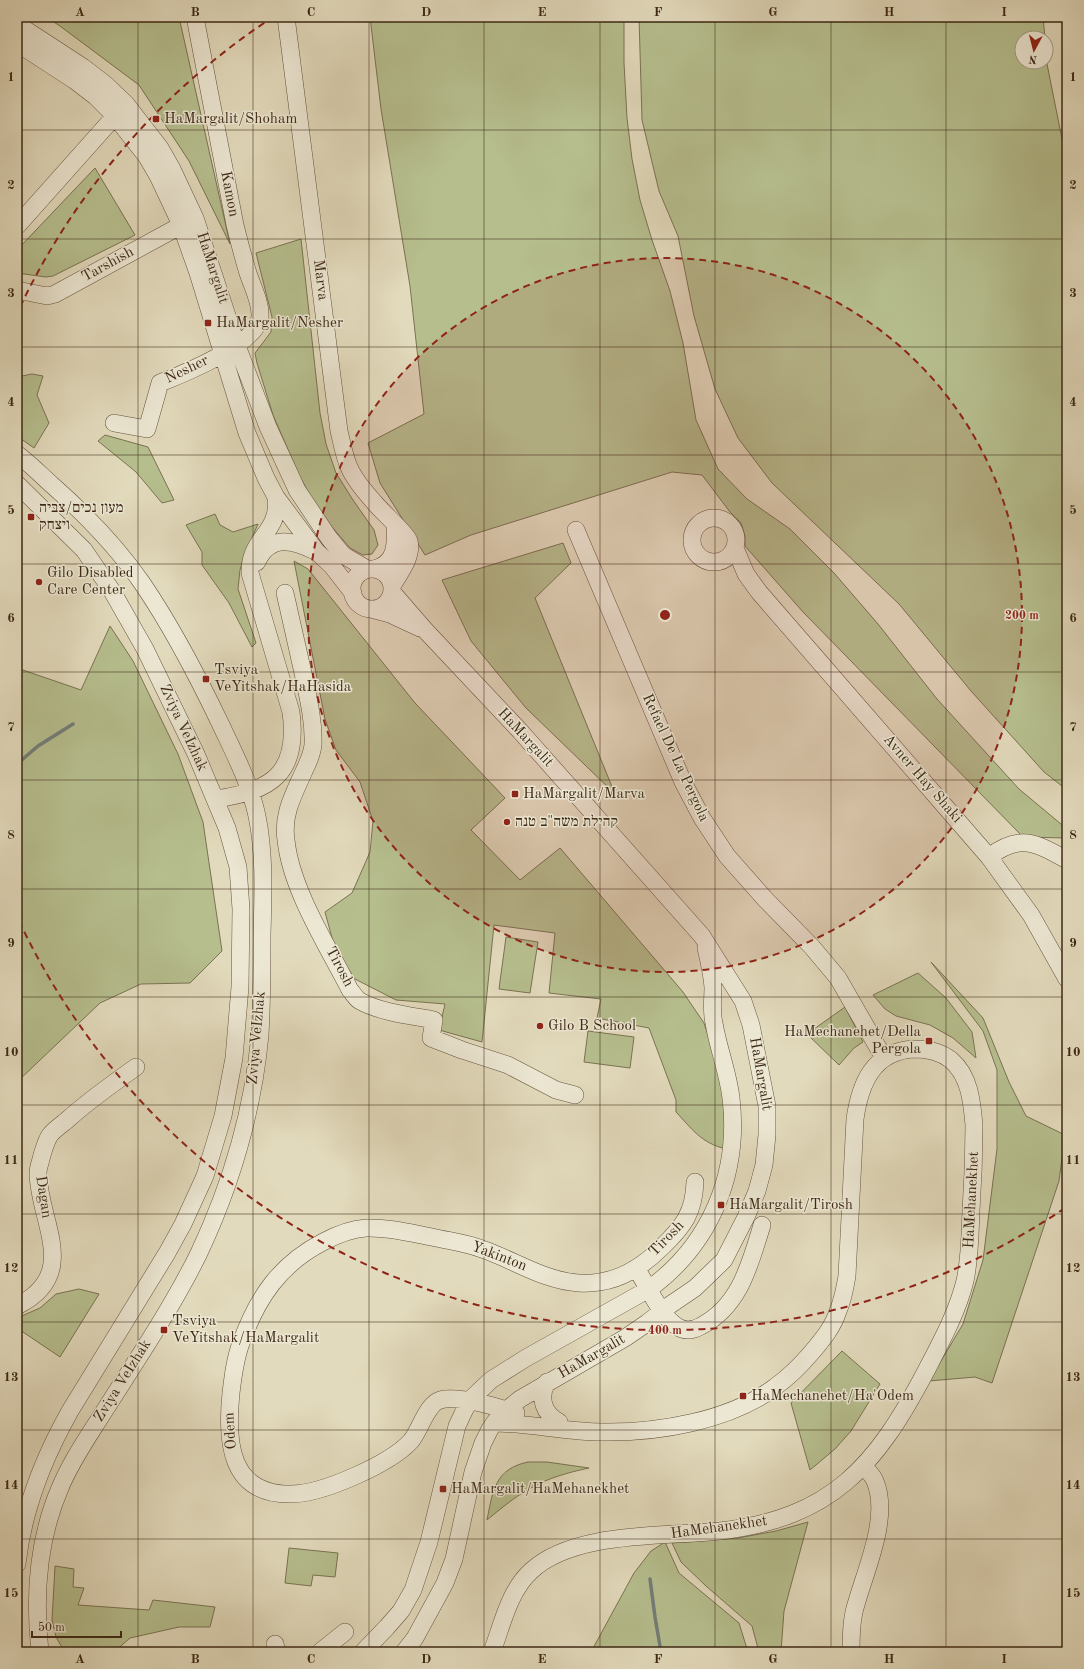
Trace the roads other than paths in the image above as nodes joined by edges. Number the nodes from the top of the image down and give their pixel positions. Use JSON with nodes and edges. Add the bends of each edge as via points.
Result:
{"nodes":[{"id":1,"x":195,"y":17,"type":"edge"},
{"id":2,"x":286,"y":17,"type":"edge"},
{"id":3,"x":17,"y":24,"type":"edge"},
{"id":4,"x":17,"y":43,"type":"edge"},
{"id":5,"x":120,"y":109,"type":"junction"},
{"id":6,"x":188,"y":222,"type":"junction"},
{"id":7,"x":17,"y":226,"type":"edge"},
{"id":8,"x":17,"y":290,"type":"edge"},
{"id":9,"x":230,"y":350,"type":"junction"},
{"id":10,"x":114,"y":423,"type":"dead end"},
{"id":11,"x":17,"y":454,"type":"edge"},
{"id":12,"x":17,"y":484,"type":"edge"},
{"id":13,"x":276,"y":497,"type":"junction"},
{"id":14,"x":395,"y":526,"type":"junction"},
{"id":15,"x":576,"y":530,"type":"dead end"},
{"id":16,"x":735,"y":548,"type":"junction"},
{"id":17,"x":317,"y":552,"type":"junction"},
{"id":18,"x":718,"y":562,"type":"junction"},
{"id":19,"x":370,"y":569,"type":"junction"},
{"id":20,"x":253,"y":586,"type":"junction"},
{"id":21,"x":392,"y":589,"type":"junction"},
{"id":22,"x":759,"y":592,"type":"junction"},
{"id":23,"x":353,"y":593,"type":"junction"},
{"id":24,"x":285,"y":594,"type":"dead end"},
{"id":25,"x":371,"y":609,"type":"junction"},
{"id":26,"x":425,"y":630,"type":"junction"},
{"id":27,"x":307,"y":694,"type":"junction"},
{"id":28,"x":287,"y":699,"type":"junction"},
{"id":29,"x":249,"y":787,"type":"junction"},
{"id":30,"x":216,"y":799,"type":"junction"},
{"id":31,"x":989,"y":858,"type":"junction"},
{"id":32,"x":1067,"y":860,"type":"edge"},
{"id":33,"x":702,"y":936,"type":"junction"},
{"id":34,"x":1067,"y":979,"type":"edge"},
{"id":35,"x":884,"y":1058,"type":"junction"},
{"id":36,"x":136,"y":1067,"type":"dead end"},
{"id":37,"x":575,"y":1095,"type":"dead end"},
{"id":38,"x":695,"y":1182,"type":"dead end"},
{"id":39,"x":762,"y":1225,"type":"dead end"},
{"id":40,"x":311,"y":1248,"type":"joint"},
{"id":41,"x":636,"y":1268,"type":"junction"},
{"id":42,"x":649,"y":1289,"type":"junction"},
{"id":43,"x":17,"y":1306,"type":"edge"},
{"id":44,"x":662,"y":1311,"type":"junction"},
{"id":45,"x":547,"y":1382,"type":"junction"},
{"id":46,"x":438,"y":1401,"type":"junction"},
{"id":47,"x":470,"y":1402,"type":"junction"},
{"id":48,"x":506,"y":1410,"type":"junction"},
{"id":49,"x":460,"y":1418,"type":"junction"},
{"id":50,"x":559,"y":1422,"type":"junction"},
{"id":51,"x":492,"y":1426,"type":"junction"},
{"id":52,"x":620,"y":1432,"type":"junction"},
{"id":53,"x":864,"y":1466,"type":"junction"},
{"id":54,"x":31,"y":1496,"type":"junction"},
{"id":55,"x":17,"y":1506,"type":"edge"},
{"id":56,"x":19,"y":1529,"type":"edge"},
{"id":57,"x":17,"y":1564,"type":"edge"},
{"id":58,"x":345,"y":1632,"type":"dead end"},
{"id":59,"x":40,"y":1652,"type":"edge"},
{"id":60,"x":320,"y":1652,"type":"edge"},
{"id":61,"x":363,"y":1652,"type":"edge"},
{"id":62,"x":404,"y":1652,"type":"edge"},
{"id":63,"x":492,"y":1652,"type":"edge"},
{"id":64,"x":851,"y":1652,"type":"edge"}],
"edges":[{"from":1,"to":9,"type":"street","name":"Kamon","via":[[235,225],[260,318],[251,335]]},
{"from":2,"to":14,"type":"street","name":"Marva","via":[[339,431],[349,468],[374,503]]},
{"from":3,"to":5,"type":"street","name":"HaMargalit","via":[[105,84]]},
{"from":4,"to":5,"type":"street","name":"HaMargalit","via":[[95,96]]},
{"from":5,"to":6,"type":"street","name":"HaMargalit","via":[[160,148],[172,169]]},
{"from":5,"to":7,"type":"street"},
{"from":6,"to":8,"type":"street","name":"Tarshish","via":[[55,294],[47,296]]},
{"from":6,"to":9,"type":"street","name":"HaMargalit"},
{"from":9,"to":10,"type":"street","name":"Nesher","via":[[160,383],[147,429]]},
{"from":9,"to":13,"type":"street","name":"HaMargalit","via":[[254,453]]},
{"from":9,"to":19,"type":"street","name":"HaMargalit","via":[[297,490],[343,555]]},
{"from":11,"to":29,"type":"street","name":"Zviya VeIzhak","via":[[94,525],[140,580],[187,657]]},
{"from":12,"to":30,"type":"street","name":"Zviya VeIzhak","via":[[84,550],[97,568],[161,680]]},
{"from":13,"to":17,"type":"street","name":"HaMargalit"},
{"from":13,"to":20,"type":"street","via":[[274,521],[252,554],[250,573]]},
{"from":14,"to":19,"type":"street","via":[[395,551],[382,567]]},
{"from":14,"to":21,"type":"street","name":"Marva","via":[[409,541],[409,556]]},
{"from":15,"to":35,"type":"street","name":"Refael De La Pergola","via":[[675,762],[702,818],[737,868],[838,978]]},
{"from":16,"to":18,"type":"street","via":[[728,557]]},
{"from":16,"to":18,"type":"street","via":[[735,533],[725,521],[715,519],[700,524],[694,532],[696,552],[703,559]]},
{"from":16,"to":22,"type":"street","name":"Avner Hay Shaki","via":[[746,574]]},
{"from":17,"to":20,"type":"street","via":[[287,541],[270,545],[257,561]]},
{"from":17,"to":23,"type":"street","name":"HaMargalit","via":[[332,566]]},
{"from":18,"to":22,"type":"street","name":"Avner Hay Shaki"},
{"from":19,"to":21,"type":"street","via":[[385,574]]},
{"from":19,"to":23,"type":"street","via":[[357,576]]},
{"from":20,"to":28,"type":"street"},
{"from":21,"to":25,"type":"street","via":[[389,600],[384,605]]},
{"from":21,"to":26,"type":"street","name":"HaMargalit"},
{"from":22,"to":31,"type":"street","name":"Avner Hay Shaki"},
{"from":23,"to":25,"type":"street","via":[[359,604]]},
{"from":24,"to":27,"type":"street","name":"Tirosh"},
{"from":25,"to":26,"type":"street","name":"HaMargalit","via":[[390,614]]},
{"from":26,"to":33,"type":"street","name":"HaMargalit","via":[[520,731]]},
{"from":27,"to":28,"type":"street"},
{"from":27,"to":37,"type":"street","name":"Tirosh","via":[[313,747],[289,805],[285,822],[286,845],[301,894],[350,990],[360,1001],[372,1006],[434,1020],[431,1038],[508,1065],[556,1090]]},
{"from":28,"to":29,"type":"street","via":[[293,727],[286,767],[266,785]]},
{"from":29,"to":30,"type":"street"},
{"from":29,"to":59,"type":"street","name":"Zviya VeIzhak","via":[[260,830],[262,993],[260,1037],[238,1150],[199,1253],[144,1349],[69,1468],[59,1490],[46,1535],[40,1569],[37,1598]]},
{"from":30,"to":54,"type":"street","name":"Zviya VeIzhak","via":[[238,867],[241,909],[237,1028],[231,1082],[223,1116],[205,1176],[186,1218],[64,1422]]},
{"from":31,"to":32,"type":"street","via":[[1008,845],[1023,842],[1036,844]]},
{"from":31,"to":34,"type":"street","name":"Avner Hay Shaki","via":[[1030,915]]},
{"from":33,"to":42,"type":"street","name":"HaMargalit","via":[[710,963],[713,987],[712,1016],[731,1097],[731,1155],[722,1193],[698,1240],[678,1265]]},
{"from":33,"to":44,"type":"street","name":"HaMargalit","via":[[743,1001],[751,1025],[767,1106],[764,1165],[757,1191],[724,1260],[695,1288]]},
{"from":35,"to":52,"type":"street","name":"HaMehanekhet","via":[[868,1075],[858,1102],[853,1141],[847,1276],[844,1295],[828,1332],[792,1373],[775,1388],[751,1402],[688,1423]]},
{"from":35,"to":53,"type":"street","name":"HaMehanekhet","via":[[904,1050],[922,1049],[938,1053],[951,1060],[969,1088],[974,1125],[970,1246],[965,1278],[953,1319],[895,1426]]},
{"from":36,"to":43,"type":"street","name":"Dagan","via":[[86,1102],[50,1135],[38,1171],[53,1258],[46,1281],[31,1299]]},
{"from":38,"to":41,"type":"street","name":"Tirosh","via":[[692,1209],[685,1222],[662,1247]]},
{"from":39,"to":44,"type":"street","via":[[742,1285],[715,1317],[690,1330],[679,1328],[670,1322]]},
{"from":40,"to":41,"type":"street","name":"Yakinton","via":[[333,1236],[350,1231],[367,1228],[392,1229],[480,1248],[546,1276],[578,1283],[605,1281]]},
{"from":40,"to":46,"type":"street","name":"Odem","via":[[295,1258],[272,1283],[254,1312],[241,1342],[229,1409],[229,1441],[232,1455],[245,1477],[255,1486],[281,1494],[310,1492],[336,1483],[368,1470],[398,1453],[413,1438],[432,1406]]},
{"from":41,"to":42,"type":"street"},
{"from":42,"to":44,"type":"street"},
{"from":42,"to":47,"type":"street","name":"HaMargalit","via":[[509,1368],[487,1383]]},
{"from":44,"to":45,"type":"street","name":"HaMargalit","via":[[625,1338]]},
{"from":45,"to":48,"type":"street","name":"HaMargalit"},
{"from":45,"to":50,"type":"street","via":[[543,1394],[544,1405],[550,1416]]},
{"from":46,"to":47,"type":"street","via":[[451,1399]]},
{"from":46,"to":49,"type":"street","via":[[450,1404]]},
{"from":47,"to":48,"type":"street","name":"HaMehanekhet"},
{"from":47,"to":49,"type":"street","name":"HaMargalit"},
{"from":47,"to":51,"type":"street","via":[[482,1409]]},
{"from":48,"to":50,"type":"street","name":"HaMehanekhet"},
{"from":48,"to":51,"type":"street","name":"HaMargalit"},
{"from":49,"to":61,"type":"street","name":"HaMargalit","via":[[429,1542],[413,1590],[396,1616]]},
{"from":50,"to":52,"type":"street","name":"HaMehanekhet"},
{"from":51,"to":52,"type":"street","name":"HaMehanekhet","via":[[512,1424],[584,1432]]},
{"from":51,"to":62,"type":"street","name":"HaMargalit","via":[[482,1443],[473,1472],[454,1559],[445,1583],[415,1638]]},
{"from":53,"to":63,"type":"street","name":"HaMehanekhet","via":[[831,1494],[785,1518],[756,1526],[719,1531],[592,1542],[559,1553],[531,1571],[520,1584]]},
{"from":53,"to":64,"type":"street","via":[[874,1480],[879,1508],[875,1544],[854,1613]]},
{"from":54,"to":55,"type":"street"},
{"from":54,"to":56,"type":"street","name":"Zviya VeIzhak"},
{"from":56,"to":57,"type":"street","name":"Zviya VeIzhak"},
{"from":58,"to":60,"type":"street"}]}
